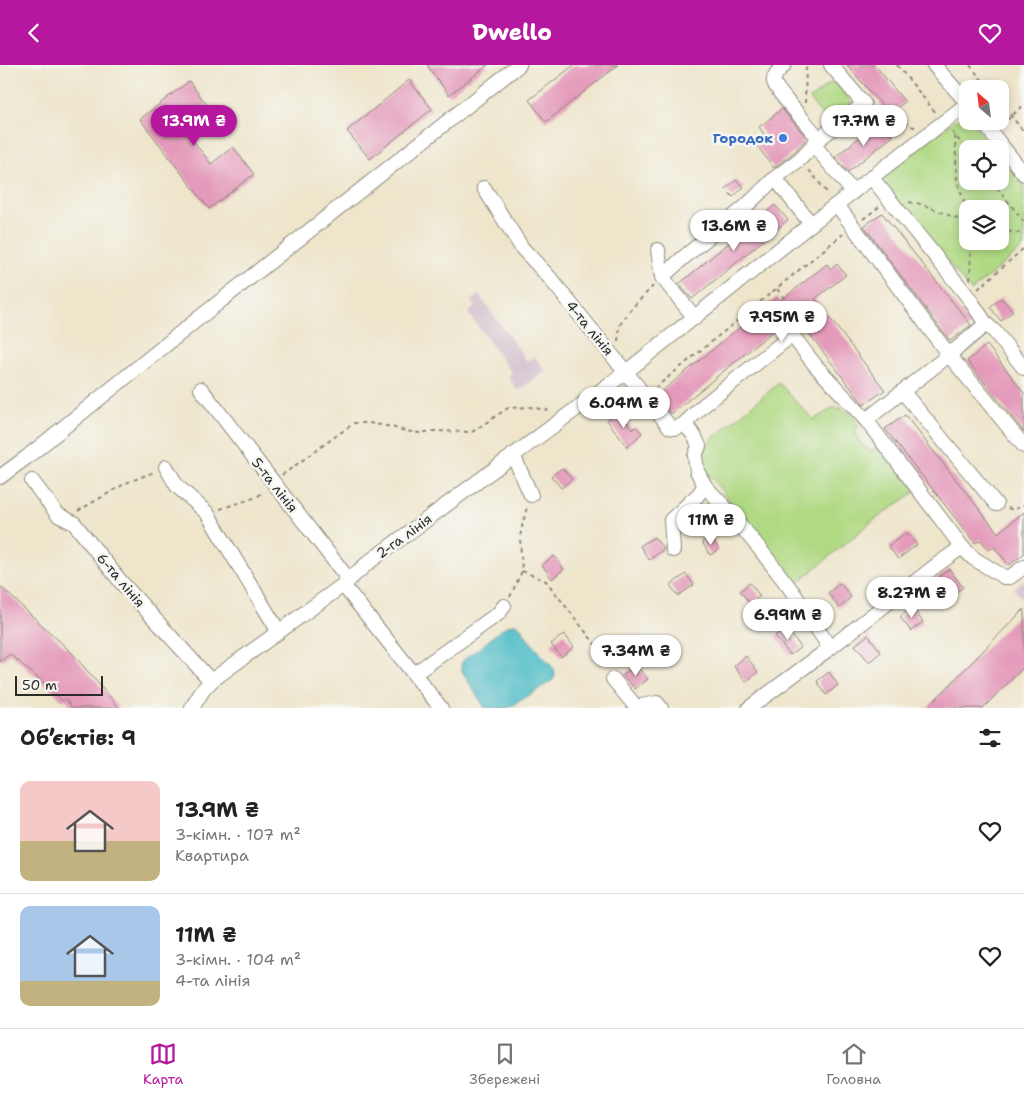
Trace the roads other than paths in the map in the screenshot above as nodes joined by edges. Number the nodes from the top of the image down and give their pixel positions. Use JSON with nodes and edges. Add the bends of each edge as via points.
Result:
{"nodes":[{"id":1,"x":519,"y":65,"type":"edge"},
{"id":2,"x":784,"y":65,"type":"edge"},
{"id":3,"x":831,"y":65,"type":"edge"},
{"id":4,"x":934,"y":65,"type":"edge"},
{"id":5,"x":989,"y":130,"type":"edge"},
{"id":6,"x":817,"y":142,"type":"junction"},
{"id":7,"x":1024,"y":174,"type":"edge"},
{"id":8,"x":775,"y":178,"type":"junction"},
{"id":9,"x":872,"y":178,"type":"junction"},
{"id":10,"x":484,"y":188,"type":"dead end"},
{"id":11,"x":853,"y":192,"type":"junction"},
{"id":12,"x":837,"y":205,"type":"junction"},
{"id":13,"x":812,"y":224,"type":"junction"},
{"id":14,"x":658,"y":250,"type":"dead end"},
{"id":15,"x":662,"y":277,"type":"junction"},
{"id":16,"x":695,"y":318,"type":"junction"},
{"id":17,"x":986,"y":324,"type":"junction"},
{"id":18,"x":950,"y":355,"type":"junction"},
{"id":19,"x":1024,"y":368,"type":"edge"},
{"id":20,"x":626,"y":372,"type":"junction"},
{"id":21,"x":201,"y":389,"type":"dead end"},
{"id":22,"x":903,"y":392,"type":"junction"},
{"id":23,"x":866,"y":420,"type":"junction"},
{"id":24,"x":683,"y":425,"type":"junction"},
{"id":25,"x":1024,"y":446,"type":"edge"},
{"id":26,"x":514,"y":455,"type":"junction"},
{"id":27,"x":168,"y":470,"type":"road end"},
{"id":28,"x":0,"y":477,"type":"edge"},
{"id":29,"x":32,"y":481,"type":"dead end"},
{"id":30,"x":705,"y":486,"type":"junction"},
{"id":31,"x":531,"y":495,"type":"road end"},
{"id":32,"x":996,"y":504,"type":"road end"},
{"id":33,"x":962,"y":547,"type":"junction"},
{"id":34,"x":673,"y":550,"type":"dead end"},
{"id":35,"x":1024,"y":567,"type":"edge"},
{"id":36,"x":346,"y":583,"type":"junction"},
{"id":37,"x":504,"y":606,"type":"road end"},
{"id":38,"x":279,"y":632,"type":"junction"},
{"id":39,"x":830,"y":648,"type":"junction"},
{"id":40,"x":414,"y":674,"type":"junction"},
{"id":41,"x":613,"y":679,"type":"road end"},
{"id":42,"x":211,"y":681,"type":"junction"},
{"id":43,"x":192,"y":708,"type":"edge"},
{"id":44,"x":441,"y":708,"type":"edge"},
{"id":45,"x":661,"y":708,"type":"edge"},
{"id":46,"x":749,"y":708,"type":"edge"}],
"edges":[{"from":1,"to":28,"type":"street"},
{"from":2,"to":6,"type":"street","via":[[775,75],[774,82]]},
{"from":3,"to":6,"type":"street","via":[[864,104]]},
{"from":4,"to":9,"type":"street","name":"2-га лінія","via":[[968,103]]},
{"from":5,"to":7,"type":"street"},
{"from":6,"to":8,"type":"street"},
{"from":6,"to":11,"type":"street"},
{"from":8,"to":13,"type":"street"},
{"from":8,"to":15,"type":"street"},
{"from":9,"to":11,"type":"street","name":"2-га лінія"},
{"from":9,"to":17,"type":"street","via":[[969,297]]},
{"from":10,"to":20,"type":"street","name":"4-та лінія","via":[[522,247]]},
{"from":11,"to":12,"type":"street","name":"2-га лінія"},
{"from":12,"to":13,"type":"street","name":"2-га лінія"},
{"from":12,"to":18,"type":"street"},
{"from":13,"to":16,"type":"street","name":"2-га лінія"},
{"from":14,"to":15,"type":"street"},
{"from":15,"to":16,"type":"street"},
{"from":16,"to":20,"type":"street","name":"2-га лінія"},
{"from":17,"to":18,"type":"street"},
{"from":17,"to":19,"type":"street"},
{"from":18,"to":22,"type":"street"},
{"from":18,"to":25,"type":"street"},
{"from":20,"to":24,"type":"street","name":"4-та лінія","via":[[670,427]]},
{"from":20,"to":26,"type":"street","name":"2-га лінія"},
{"from":21,"to":36,"type":"street","name":"5-та лінія"},
{"from":22,"to":23,"type":"street"},
{"from":22,"to":32,"type":"street"},
{"from":23,"to":24,"type":"street","via":[[792,335]]},
{"from":23,"to":33,"type":"street"},
{"from":24,"to":30,"type":"street","via":[[699,446],[695,456],[697,471]]},
{"from":26,"to":31,"type":"street"},
{"from":26,"to":36,"type":"street","name":"2-га лінія","via":[[369,562]]},
{"from":27,"to":38,"type":"street","via":[[177,486],[207,513]]},
{"from":29,"to":42,"type":"street","name":"6-та лінія","via":[[58,515],[74,523],[121,583]]},
{"from":30,"to":34,"type":"street","via":[[671,520]]},
{"from":30,"to":39,"type":"street","via":[[759,548]]},
{"from":33,"to":35,"type":"street","via":[[973,558],[1004,577],[1010,577]]},
{"from":33,"to":39,"type":"street"},
{"from":36,"to":38,"type":"street","name":"2-га лінія"},
{"from":36,"to":40,"type":"street","name":"5-та лінія"},
{"from":37,"to":40,"type":"street","via":[[499,613]]},
{"from":38,"to":42,"type":"street","name":"2-га лінія"},
{"from":39,"to":46,"type":"street"},
{"from":40,"to":44,"type":"street","name":"5-та лінія"},
{"from":41,"to":45,"type":"street","via":[[636,707],[657,703]]},
{"from":42,"to":43,"type":"street","name":"2-га лінія","via":[[202,689]]}]}
